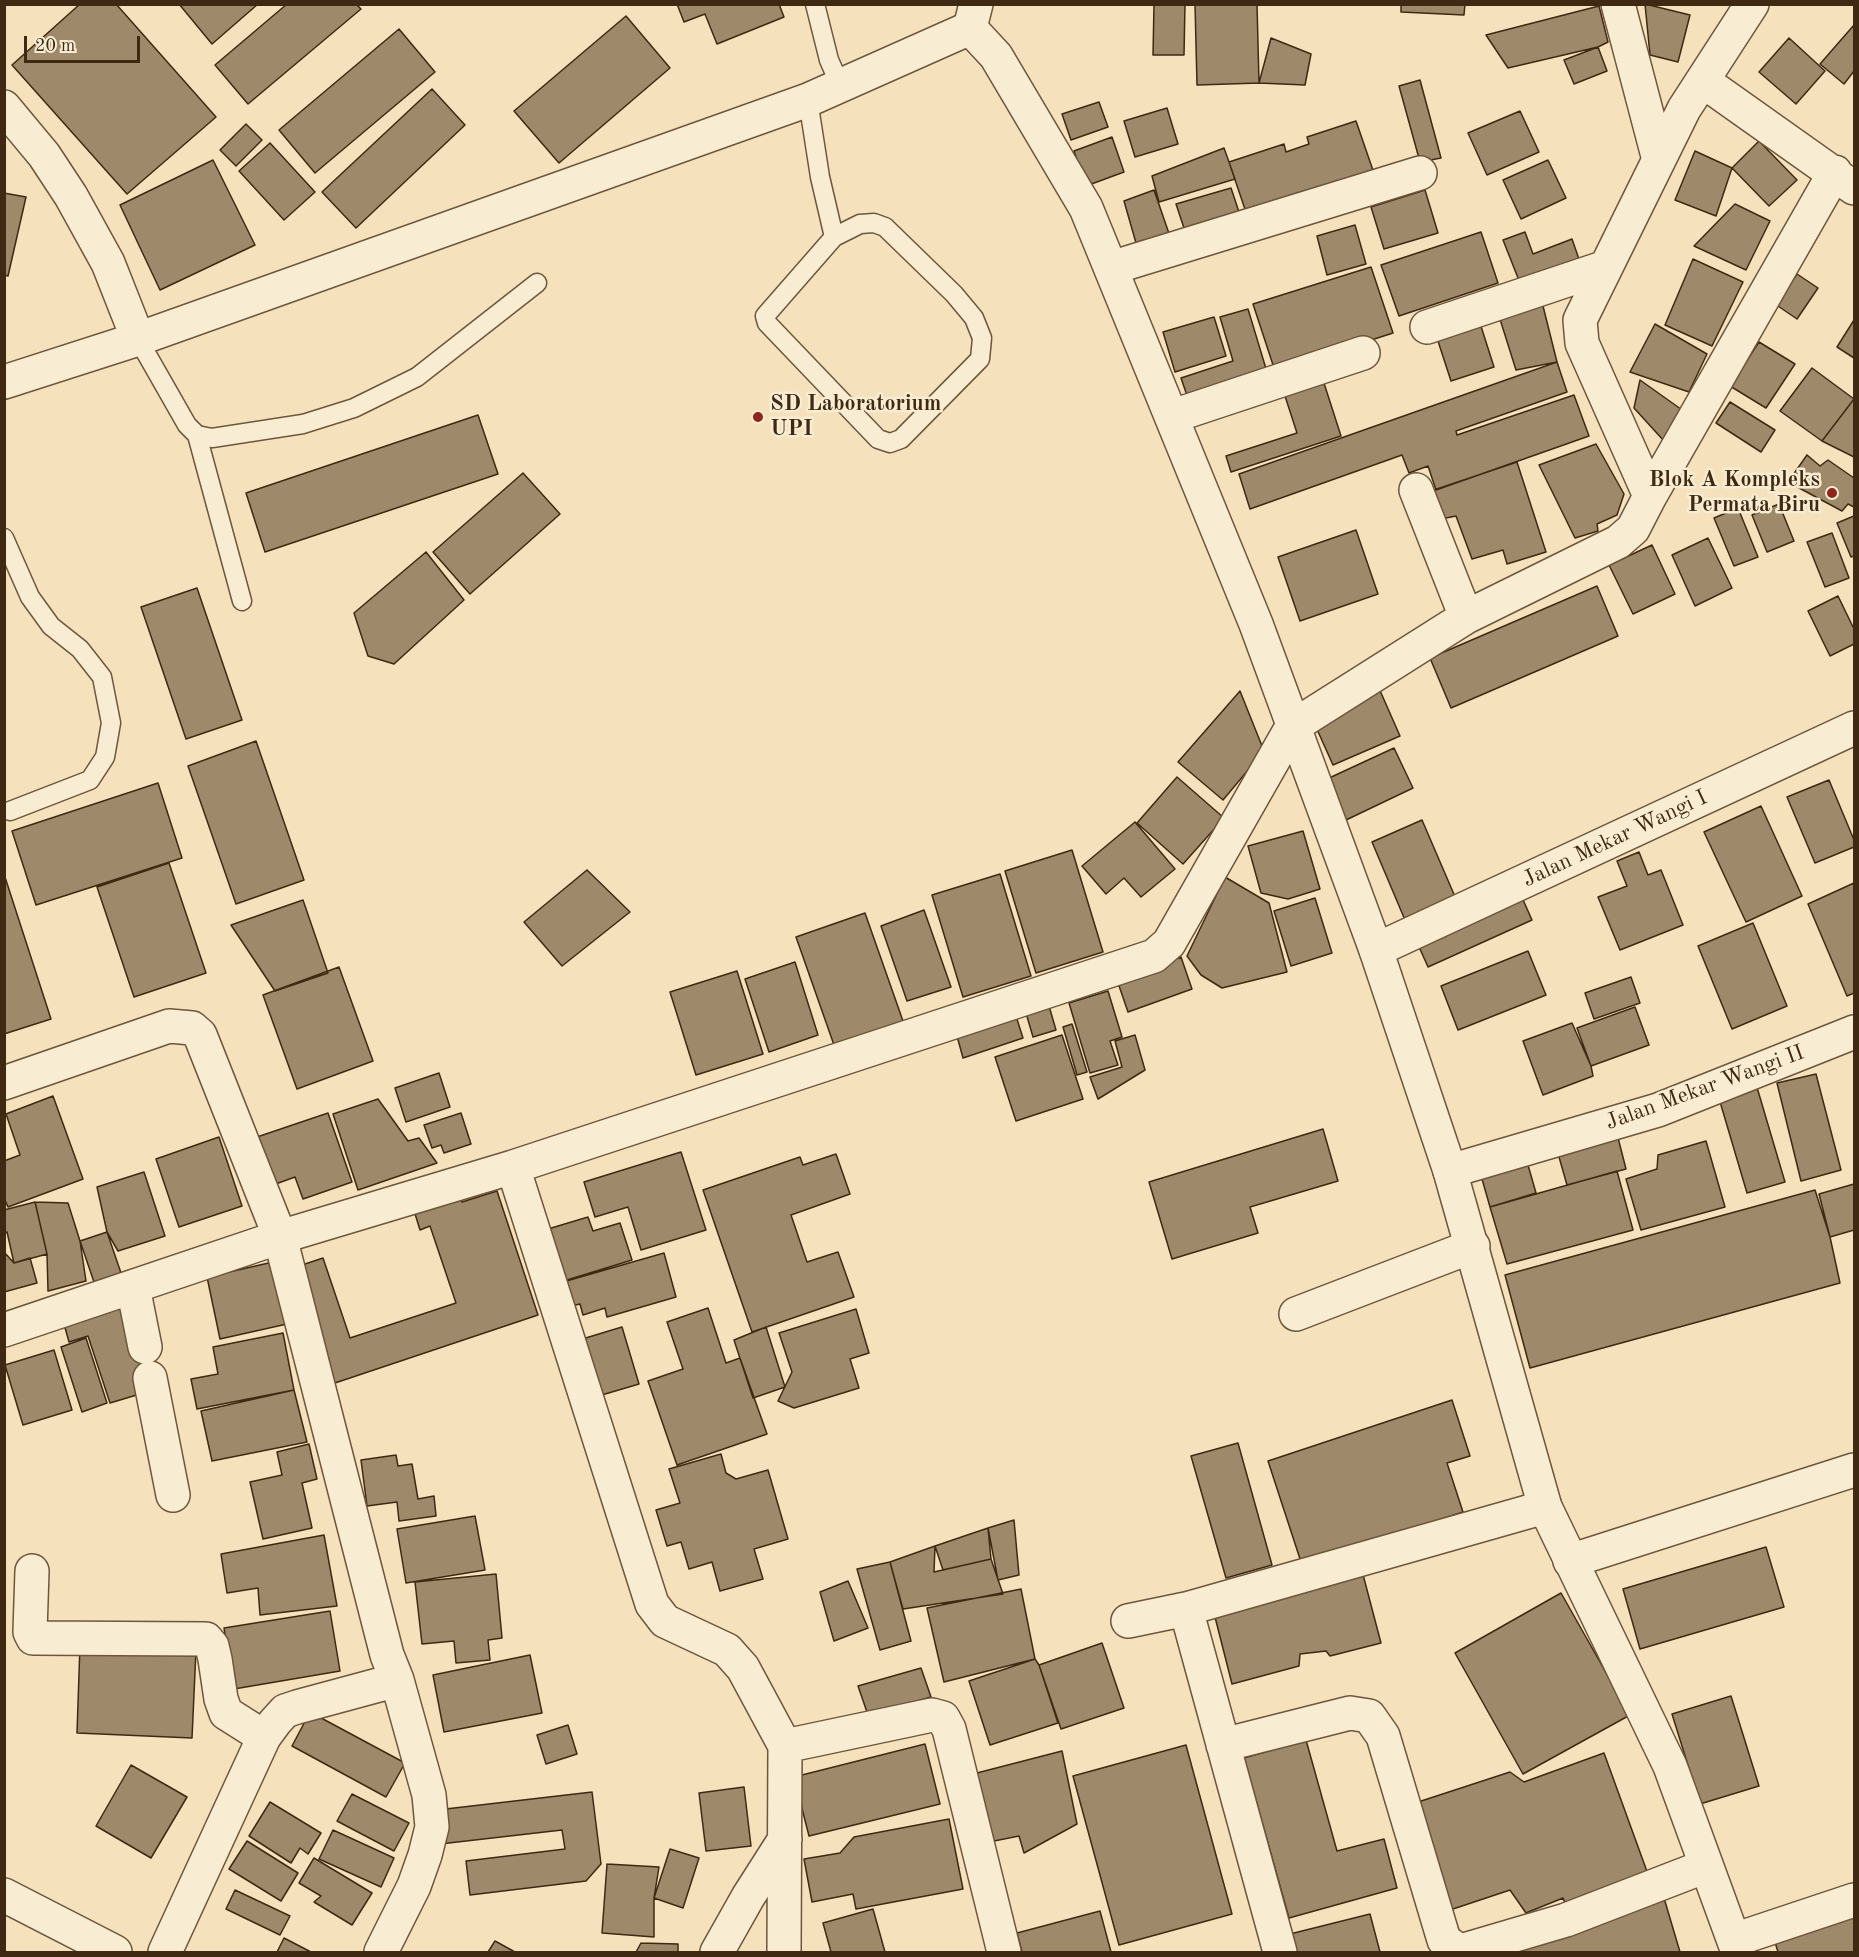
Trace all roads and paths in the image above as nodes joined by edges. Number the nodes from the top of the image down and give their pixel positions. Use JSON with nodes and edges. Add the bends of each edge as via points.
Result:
{"nodes":[{"id":1,"x":815,"y":4,"type":"edge"},
{"id":2,"x":1618,"y":4,"type":"edge"},
{"id":3,"x":1752,"y":4,"type":"edge"},
{"id":4,"x":973,"y":16,"type":"edge"},
{"id":5,"x":1703,"y":81,"type":"junction"},
{"id":6,"x":841,"y":87,"type":"junction"},
{"id":7,"x":808,"y":100,"type":"junction"},
{"id":8,"x":4,"y":107,"type":"edge"},
{"id":9,"x":1659,"y":160,"type":"junction"},
{"id":10,"x":1420,"y":173,"type":"dead end"},
{"id":11,"x":1845,"y":180,"type":"edge"},
{"id":12,"x":834,"y":237,"type":"junction"},
{"id":13,"x":1606,"y":267,"type":"junction"},
{"id":14,"x":1111,"y":268,"type":"junction"},
{"id":15,"x":537,"y":283,"type":"dead end"},
{"id":16,"x":1426,"y":327,"type":"dead end"},
{"id":17,"x":138,"y":339,"type":"junction"},
{"id":18,"x":1363,"y":353,"type":"dead end"},
{"id":19,"x":4,"y":382,"type":"edge"},
{"id":20,"x":1173,"y":416,"type":"junction"},
{"id":21,"x":197,"y":435,"type":"junction"},
{"id":22,"x":1416,"y":490,"type":"dead end"},
{"id":23,"x":1650,"y":496,"type":"junction"},
{"id":24,"x":4,"y":538,"type":"edge"},
{"id":25,"x":242,"y":601,"type":"dead end"},
{"id":26,"x":1466,"y":617,"type":"junction"},
{"id":27,"x":1292,"y":728,"type":"junction"},
{"id":28,"x":1854,"y":728,"type":"edge"},
{"id":29,"x":10,"y":811,"type":"dead end"},
{"id":30,"x":1376,"y":950,"type":"junction"},
{"id":31,"x":1854,"y":1032,"type":"edge"},
{"id":32,"x":4,"y":1083,"type":"edge"},
{"id":33,"x":513,"y":1167,"type":"junction"},
{"id":34,"x":1450,"y":1171,"type":"junction"},
{"id":35,"x":280,"y":1237,"type":"junction"},
{"id":36,"x":1473,"y":1246,"type":"junction"},
{"id":37,"x":133,"y":1287,"type":"junction"},
{"id":38,"x":1296,"y":1314,"type":"dead end"},
{"id":39,"x":4,"y":1330,"type":"edge"},
{"id":40,"x":1854,"y":1470,"type":"edge"},
{"id":41,"x":173,"y":1494,"type":"dead end"},
{"id":42,"x":1545,"y":1507,"type":"junction"},
{"id":43,"x":1570,"y":1561,"type":"junction"},
{"id":44,"x":32,"y":1571,"type":"dead end"},
{"id":45,"x":1186,"y":1609,"type":"junction"},
{"id":46,"x":1128,"y":1621,"type":"dead end"},
{"id":47,"x":397,"y":1680,"type":"junction"},
{"id":48,"x":264,"y":1737,"type":"junction"},
{"id":49,"x":1223,"y":1745,"type":"junction"},
{"id":50,"x":785,"y":1746,"type":"junction"},
{"id":51,"x":785,"y":1839,"type":"junction"},
{"id":52,"x":1706,"y":1866,"type":"junction"},
{"id":53,"x":4,"y":1894,"type":"edge"},
{"id":54,"x":1854,"y":1900,"type":"edge"},
{"id":55,"x":1736,"y":1946,"type":"edge"},
{"id":56,"x":115,"y":1953,"type":"edge"},
{"id":57,"x":165,"y":1953,"type":"edge"},
{"id":58,"x":381,"y":1953,"type":"edge"},
{"id":59,"x":717,"y":1953,"type":"edge"},
{"id":60,"x":784,"y":1953,"type":"edge"},
{"id":61,"x":1004,"y":1953,"type":"edge"},
{"id":62,"x":1280,"y":1953,"type":"edge"}],
"edges":[{"from":1,"to":6,"type":"lane","via":[[829,60]]},
{"from":2,"to":9,"type":"street"},
{"from":3,"to":5,"type":"street"},
{"from":4,"to":6,"type":"street"},
{"from":4,"to":14,"type":"street","via":[[1086,208]]},
{"from":5,"to":9,"type":"street"},
{"from":5,"to":11,"type":"street"},
{"from":6,"to":7,"type":"street"},
{"from":7,"to":12,"type":"lane"},
{"from":7,"to":17,"type":"street"},
{"from":8,"to":17,"type":"street","via":[[44,155],[71,196],[108,263]]},
{"from":9,"to":13,"type":"street"},
{"from":10,"to":14,"type":"street"},
{"from":11,"to":23,"type":"street"},
{"from":12,"to":12,"type":"lane","via":[[765,316],[767,323],[878,439],[890,443],[901,439],[980,358],[982,339],[974,318],[954,294],[885,227],[860,224]]},
{"from":13,"to":16,"type":"street"},
{"from":13,"to":23,"type":"street","via":[[1580,320],[1582,343]]},
{"from":14,"to":20,"type":"street"},
{"from":15,"to":21,"type":"lane","via":[[417,377],[354,408],[303,424],[212,438]]},
{"from":17,"to":19,"type":"street"},
{"from":17,"to":21,"type":"lane","via":[[187,425]]},
{"from":18,"to":20,"type":"street"},
{"from":20,"to":27,"type":"street","via":[[1256,624]]},
{"from":21,"to":25,"type":"lane"},
{"from":22,"to":26,"type":"street"},
{"from":23,"to":26,"type":"street","via":[[1633,529],[1618,542]]},
{"from":24,"to":29,"type":"lane","via":[[30,597],[51,626],[80,649],[102,677],[111,723],[105,757],[90,780]]},
{"from":26,"to":27,"type":"street"},
{"from":27,"to":30,"type":"street"},
{"from":27,"to":33,"type":"street","via":[[1169,942],[1154,956]]},
{"from":28,"to":30,"type":"street","name":"Jalan Mekar Wangi I"},
{"from":30,"to":34,"type":"street"},
{"from":31,"to":34,"type":"street","name":"Jalan Mekar Wangi II","via":[[1658,1110]]},
{"from":32,"to":35,"type":"street","via":[[169,1026],[192,1028],[200,1035]]},
{"from":33,"to":35,"type":"street"},
{"from":33,"to":50,"type":"street","via":[[652,1604],[665,1621],[727,1650],[743,1668]]},
{"from":34,"to":36,"type":"street"},
{"from":35,"to":37,"type":"street"},
{"from":35,"to":47,"type":"street","via":[[387,1655]]},
{"from":36,"to":38,"type":"street"},
{"from":36,"to":42,"type":"street"},
{"from":37,"to":39,"type":"street"},
{"from":37,"to":41,"type":"street"},
{"from":40,"to":43,"type":"street"},
{"from":42,"to":43,"type":"street"},
{"from":42,"to":45,"type":"street"},
{"from":43,"to":52,"type":"street","via":[[1670,1766]]},
{"from":44,"to":48,"type":"street","via":[[33,1638],[206,1639],[215,1659],[226,1713]]},
{"from":45,"to":46,"type":"street"},
{"from":45,"to":49,"type":"street"},
{"from":47,"to":48,"type":"street","via":[[285,1711]]},
{"from":47,"to":58,"type":"street","via":[[429,1795],[432,1827],[414,1886]]},
{"from":48,"to":57,"type":"street"},
{"from":49,"to":52,"type":"street","via":[[1350,1713],[1369,1716],[1383,1736],[1444,1940],[1455,1948],[1464,1950],[1566,1920]]},
{"from":49,"to":62,"type":"street"},
{"from":50,"to":51,"type":"street"},
{"from":50,"to":61,"type":"street","via":[[932,1715],[943,1718],[950,1729]]},
{"from":51,"to":59,"type":"street"},
{"from":51,"to":60,"type":"street"},
{"from":52,"to":55,"type":"street"},
{"from":53,"to":56,"type":"street"},
{"from":54,"to":55,"type":"street"}]}
